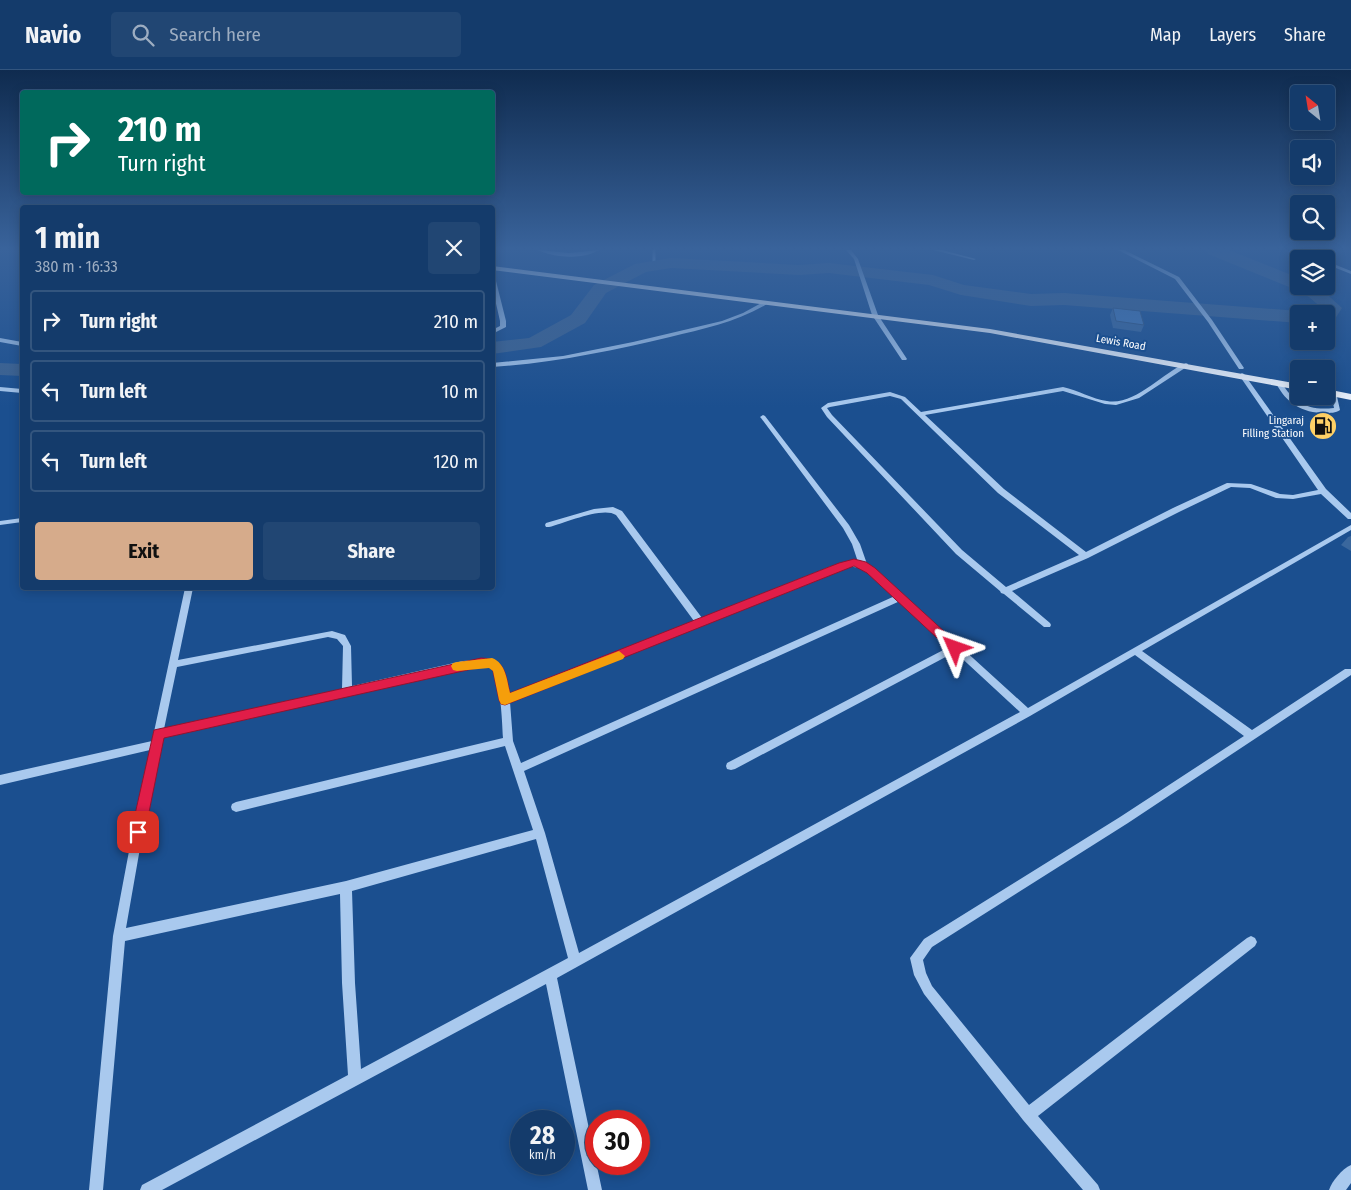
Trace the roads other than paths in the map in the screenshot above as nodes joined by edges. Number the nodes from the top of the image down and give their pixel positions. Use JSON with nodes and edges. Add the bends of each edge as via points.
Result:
{"nodes":[{"id":1,"x":499,"y":302,"type":"edge"},
{"id":2,"x":759,"y":302,"type":"edge"},
{"id":3,"x":832,"y":302,"type":"edge"},
{"id":4,"x":870,"y":302,"type":"edge"},
{"id":5,"x":1197,"y":302,"type":"edge"},
{"id":6,"x":765,"y":303,"type":"junction"},
{"id":7,"x":871,"y":307,"type":"junction"},
{"id":8,"x":875,"y":316,"type":"junction"},
{"id":9,"x":495,"y":331,"type":"edge"},
{"id":10,"x":0,"y":340,"type":"edge"},
{"id":11,"x":20,"y":344,"type":"edge"},
{"id":12,"x":904,"y":359,"type":"dead end"},
{"id":13,"x":495,"y":365,"type":"edge"},
{"id":14,"x":1186,"y":365,"type":"junction"},
{"id":15,"x":1242,"y":372,"type":"junction"},
{"id":16,"x":1290,"y":378,"type":"edge"},
{"id":17,"x":1279,"y":383,"type":"junction"},
{"id":18,"x":1290,"y":385,"type":"edge"},
{"id":19,"x":1335,"y":386,"type":"edge"},
{"id":20,"x":0,"y":389,"type":"edge"},
{"id":21,"x":1351,"y":389,"type":"edge"},
{"id":22,"x":20,"y":391,"type":"edge"},
{"id":23,"x":1335,"y":394,"type":"edge"},
{"id":24,"x":1351,"y":397,"type":"edge"},
{"id":25,"x":1290,"y":398,"type":"edge"},
{"id":26,"x":1301,"y":405,"type":"edge"},
{"id":27,"x":1335,"y":405,"type":"edge"},
{"id":28,"x":921,"y":414,"type":"junction"},
{"id":29,"x":763,"y":417,"type":"dead end"},
{"id":30,"x":1323,"y":491,"type":"junction"},
{"id":31,"x":1351,"y":517,"type":"edge"},
{"id":32,"x":20,"y":520,"type":"edge"},
{"id":33,"x":0,"y":523,"type":"edge"},
{"id":34,"x":549,"y":525,"type":"dead end"},
{"id":35,"x":1351,"y":528,"type":"edge"},
{"id":36,"x":1085,"y":556,"type":"junction"},
{"id":37,"x":863,"y":565,"type":"junction"},
{"id":38,"x":189,"y":590,"type":"edge"},
{"id":39,"x":1004,"y":591,"type":"junction"},
{"id":40,"x":901,"y":597,"type":"junction"},
{"id":41,"x":700,"y":624,"type":"junction"},
{"id":42,"x":1047,"y":625,"type":"dead end"},
{"id":43,"x":955,"y":648,"type":"junction"},
{"id":44,"x":1135,"y":651,"type":"junction"},
{"id":45,"x":174,"y":664,"type":"junction"},
{"id":46,"x":1348,"y":672,"type":"dead end"},
{"id":47,"x":347,"y":691,"type":"junction"},
{"id":48,"x":505,"y":700,"type":"junction"},
{"id":49,"x":1027,"y":713,"type":"junction"},
{"id":50,"x":1252,"y":736,"type":"junction"},
{"id":51,"x":157,"y":739,"type":"junction"},
{"id":52,"x":508,"y":741,"type":"junction"},
{"id":53,"x":731,"y":766,"type":"dead end"},
{"id":54,"x":518,"y":769,"type":"junction"},
{"id":55,"x":0,"y":780,"type":"edge"},
{"id":56,"x":236,"y":807,"type":"dead end"},
{"id":57,"x":540,"y":833,"type":"junction"},
{"id":58,"x":346,"y":887,"type":"junction"},
{"id":59,"x":119,"y":936,"type":"junction"},
{"id":60,"x":1251,"y":942,"type":"dead end"},
{"id":61,"x":575,"y":961,"type":"junction"},
{"id":62,"x":550,"y":975,"type":"junction"},
{"id":63,"x":355,"y":1080,"type":"junction"},
{"id":64,"x":1028,"y":1115,"type":"junction"},
{"id":65,"x":1351,"y":1172,"type":"edge"},
{"id":66,"x":96,"y":1190,"type":"edge"},
{"id":67,"x":147,"y":1190,"type":"edge"},
{"id":68,"x":595,"y":1190,"type":"edge"},
{"id":69,"x":1092,"y":1190,"type":"edge"},
{"id":70,"x":1336,"y":1190,"type":"edge"}],
"edges":[{"from":1,"to":9,"type":"street","via":[[503,327]]},
{"from":2,"to":6,"type":"main road","name":"Lewis Road"},
{"from":3,"to":7,"type":"main road","name":"Lewis Road"},
{"from":4,"to":7,"type":"street"},
{"from":5,"to":15,"type":"street"},
{"from":6,"to":8,"type":"main road","name":"Lewis Road"},
{"from":6,"to":13,"type":"street","via":[[741,316],[644,342],[564,358]]},
{"from":7,"to":8,"type":"street"},
{"from":7,"to":15,"type":"main road","name":"Lewis Road","via":[[1014,328]]},
{"from":8,"to":12,"type":"street"},
{"from":8,"to":14,"type":"main road","name":"Lewis Road","via":[[990,331]]},
{"from":10,"to":11,"type":"street"},
{"from":14,"to":15,"type":"main road","name":"Lewis Road"},
{"from":14,"to":28,"type":"street","via":[[1127,401],[1116,404],[1063,389]]},
{"from":15,"to":16,"type":"main road","name":"Lewis Road"},
{"from":15,"to":17,"type":"main road","name":"Lewis Road"},
{"from":15,"to":30,"type":"street"},
{"from":17,"to":18,"type":"main road","name":"Lewis Road"},
{"from":17,"to":25,"type":"street"},
{"from":19,"to":21,"type":"main road"},
{"from":20,"to":22,"type":"street"},
{"from":23,"to":24,"type":"main road"},
{"from":26,"to":27,"type":"street","via":[[1319,411],[1337,410]]},
{"from":28,"to":36,"type":"street","via":[[1001,491]]},
{"from":28,"to":39,"type":"street","via":[[903,398],[890,394],[824,408],[931,524]]},
{"from":29,"to":37,"type":"street","via":[[846,527]]},
{"from":30,"to":31,"type":"street"},
{"from":30,"to":36,"type":"street","via":[[1293,497],[1251,486],[1230,485]]},
{"from":32,"to":33,"type":"street"},
{"from":34,"to":41,"type":"street","via":[[613,509]]},
{"from":35,"to":44,"type":"street"},
{"from":36,"to":39,"type":"street"},
{"from":37,"to":40,"type":"street"},
{"from":37,"to":41,"type":"street","via":[[843,565]]},
{"from":38,"to":45,"type":"street"},
{"from":39,"to":42,"type":"street"},
{"from":40,"to":43,"type":"street"},
{"from":40,"to":54,"type":"street"},
{"from":41,"to":48,"type":"street"},
{"from":43,"to":49,"type":"street"},
{"from":43,"to":53,"type":"street"},
{"from":44,"to":49,"type":"street"},
{"from":44,"to":50,"type":"street"},
{"from":45,"to":47,"type":"street","via":[[328,634],[338,635],[347,646]]},
{"from":45,"to":51,"type":"street"},
{"from":46,"to":50,"type":"street"},
{"from":47,"to":48,"type":"street","via":[[463,665],[492,663],[498,670]]},
{"from":47,"to":51,"type":"street"},
{"from":48,"to":52,"type":"street"},
{"from":49,"to":61,"type":"street"},
{"from":50,"to":64,"type":"street","via":[[928,943],[916,958],[928,990]]},
{"from":51,"to":55,"type":"street"},
{"from":51,"to":59,"type":"street"},
{"from":52,"to":54,"type":"street"},
{"from":52,"to":56,"type":"street"},
{"from":54,"to":57,"type":"street"},
{"from":57,"to":58,"type":"street"},
{"from":57,"to":61,"type":"street"},
{"from":58,"to":59,"type":"street"},
{"from":58,"to":63,"type":"street","via":[[348,988]]},
{"from":59,"to":66,"type":"street"},
{"from":60,"to":64,"type":"street"},
{"from":61,"to":62,"type":"street"},
{"from":62,"to":63,"type":"street"},
{"from":62,"to":68,"type":"street"},
{"from":63,"to":67,"type":"street"},
{"from":64,"to":69,"type":"street"},
{"from":65,"to":70,"type":"street"}]}
